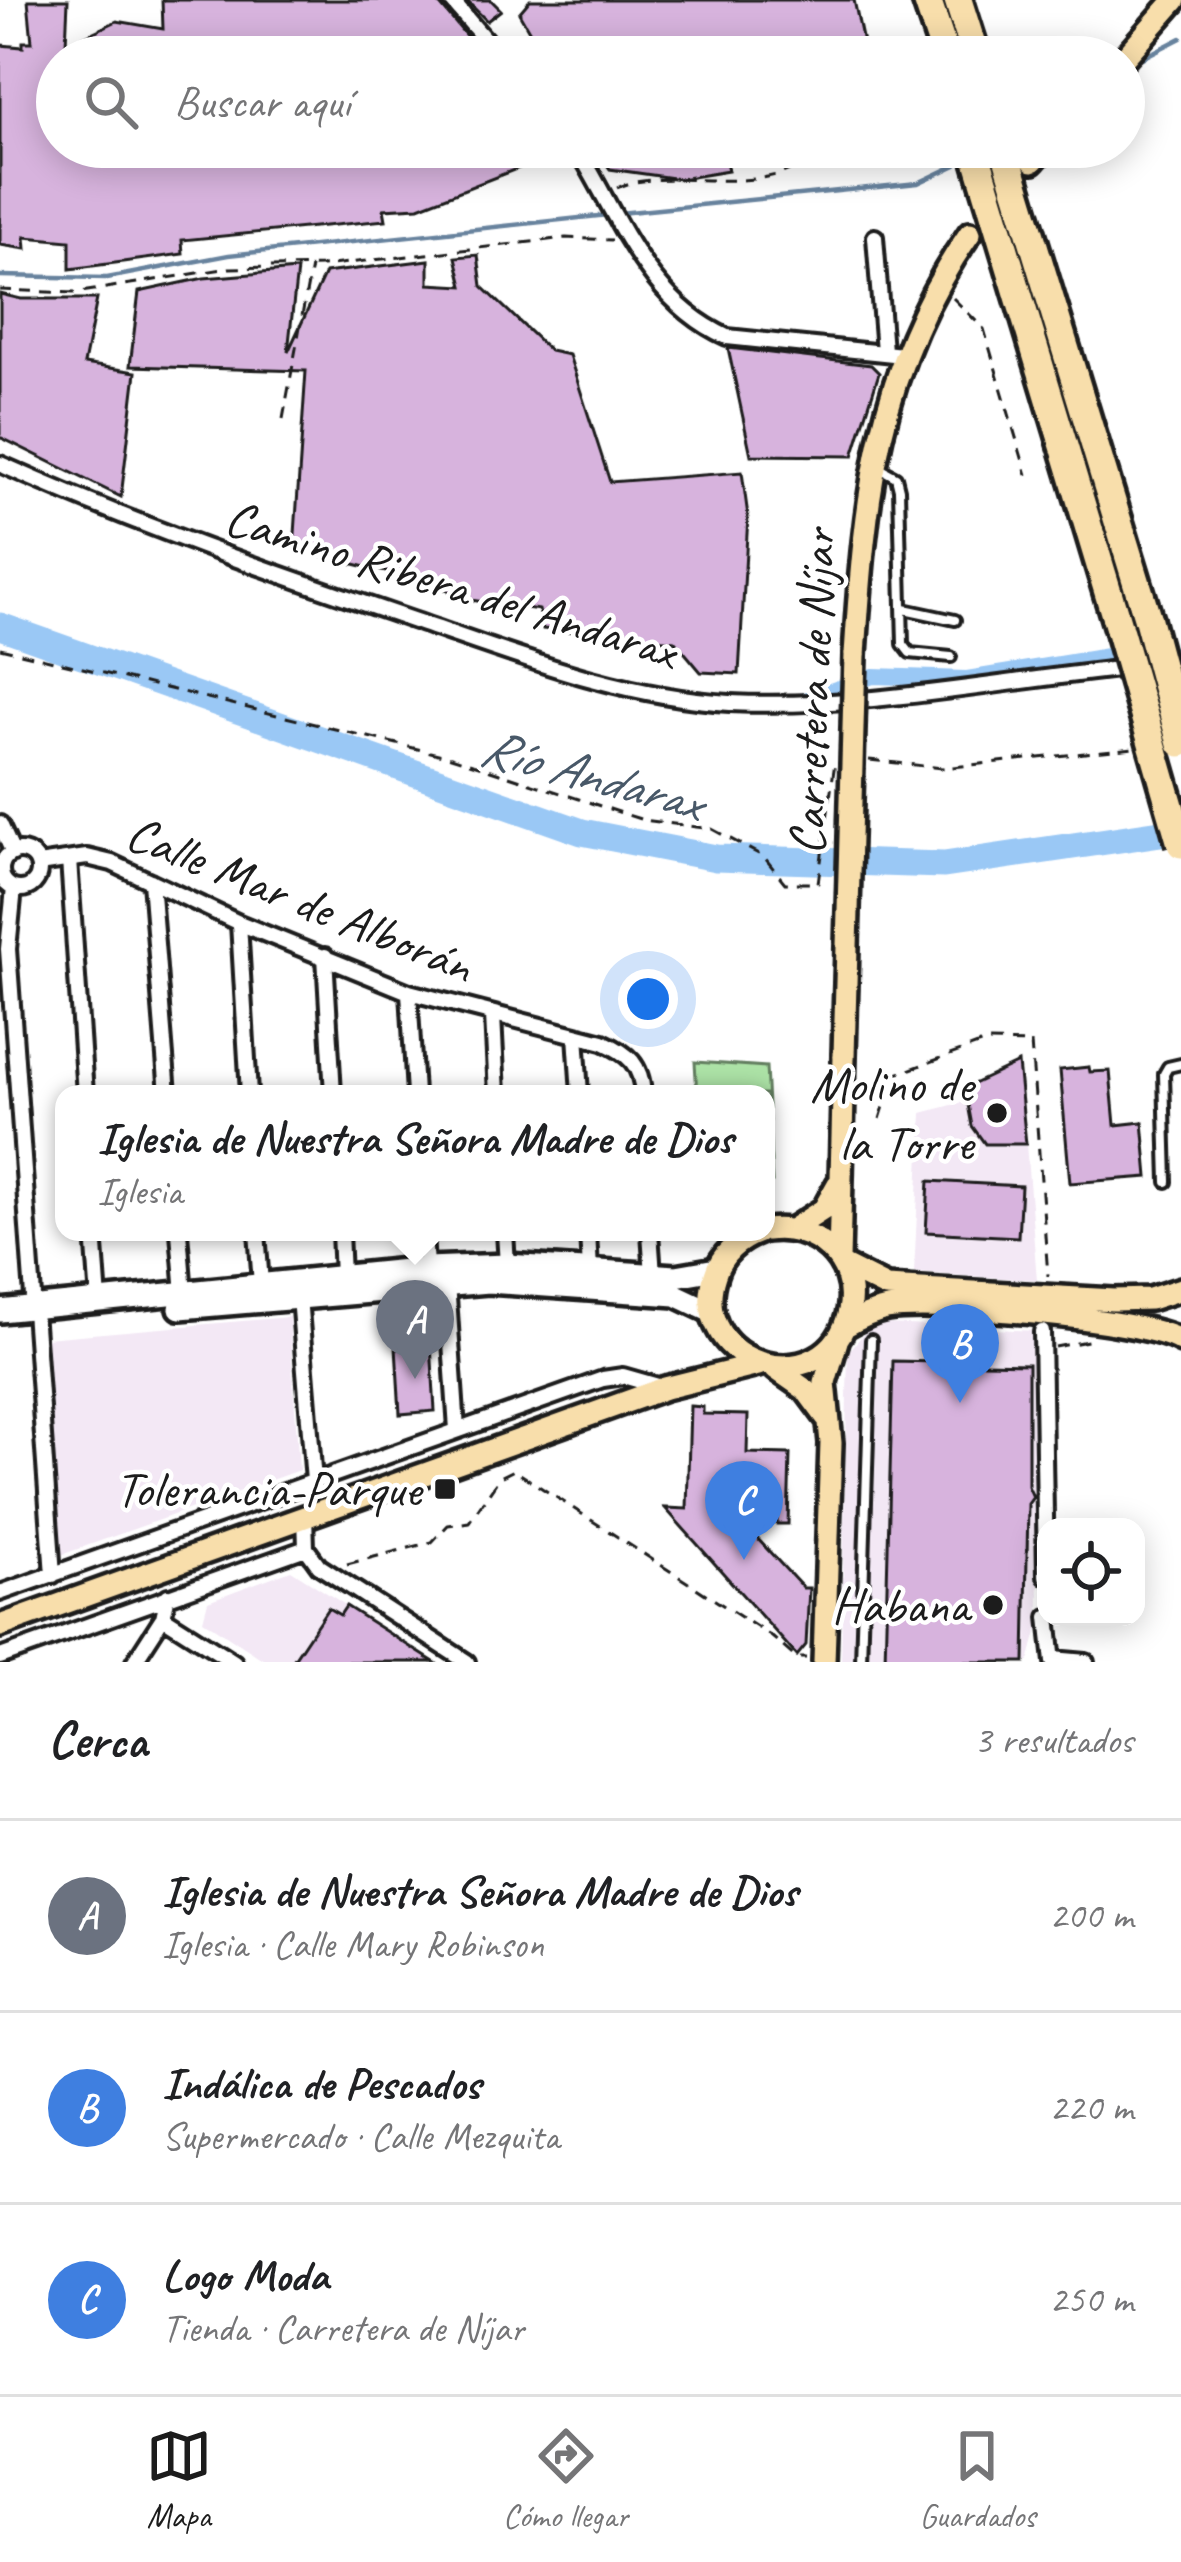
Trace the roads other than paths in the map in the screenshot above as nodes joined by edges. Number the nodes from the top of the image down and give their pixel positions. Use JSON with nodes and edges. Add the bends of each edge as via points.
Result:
{"nodes":[{"id":1,"x":451,"y":0,"type":"edge"},
{"id":2,"x":927,"y":0,"type":"edge"},
{"id":3,"x":958,"y":0,"type":"edge"},
{"id":4,"x":1174,"y":0,"type":"edge"},
{"id":5,"x":482,"y":36,"type":"edge"},
{"id":6,"x":939,"y":36,"type":"edge"},
{"id":7,"x":969,"y":36,"type":"edge"},
{"id":8,"x":1143,"y":36,"type":"edge"},
{"id":9,"x":589,"y":168,"type":"edge"},
{"id":10,"x":980,"y":168,"type":"edge"},
{"id":11,"x":1010,"y":168,"type":"edge"},
{"id":12,"x":970,"y":233,"type":"dead end"},
{"id":13,"x":875,"y":237,"type":"dead end"},
{"id":14,"x":893,"y":353,"type":"junction"},
{"id":15,"x":0,"y":464,"type":"edge"},
{"id":16,"x":871,"y":466,"type":"junction"},
{"id":17,"x":904,"y":609,"type":"junction"},
{"id":18,"x":955,"y":620,"type":"dead end"},
{"id":19,"x":951,"y":657,"type":"dead end"},
{"id":20,"x":1181,"y":663,"type":"edge"},
{"id":21,"x":1181,"y":742,"type":"edge"},
{"id":22,"x":0,"y":824,"type":"edge"},
{"id":23,"x":1181,"y":844,"type":"edge"},
{"id":24,"x":13,"y":853,"type":"junction"},
{"id":25,"x":69,"y":860,"type":"junction"},
{"id":26,"x":38,"y":864,"type":"junction"},
{"id":27,"x":151,"y":881,"type":"junction"},
{"id":28,"x":14,"y":888,"type":"junction"},
{"id":29,"x":238,"y":923,"type":"junction"},
{"id":30,"x":325,"y":956,"type":"junction"},
{"id":31,"x":409,"y":992,"type":"junction"},
{"id":32,"x":493,"y":1016,"type":"junction"},
{"id":33,"x":576,"y":1035,"type":"junction"},
{"id":34,"x":1181,"y":1064,"type":"edge"},
{"id":35,"x":84,"y":1085,"type":"edge"},
{"id":36,"x":167,"y":1085,"type":"edge"},
{"id":37,"x":248,"y":1085,"type":"edge"},
{"id":38,"x":332,"y":1085,"type":"edge"},
{"id":39,"x":414,"y":1085,"type":"edge"},
{"id":40,"x":497,"y":1085,"type":"edge"},
{"id":41,"x":579,"y":1085,"type":"edge"},
{"id":42,"x":642,"y":1085,"type":"edge"},
{"id":43,"x":842,"y":1178,"type":"junction"},
{"id":44,"x":1167,"y":1182,"type":"dead end"},
{"id":45,"x":793,"y":1229,"type":"junction"},
{"id":46,"x":775,"y":1230,"type":"edge"},
{"id":47,"x":95,"y":1241,"type":"edge"},
{"id":48,"x":180,"y":1241,"type":"edge"},
{"id":49,"x":258,"y":1241,"type":"edge"},
{"id":50,"x":340,"y":1241,"type":"edge"},
{"id":51,"x":424,"y":1241,"type":"edge"},
{"id":52,"x":506,"y":1241,"type":"edge"},
{"id":53,"x":588,"y":1241,"type":"edge"},
{"id":54,"x":651,"y":1241,"type":"edge"},
{"id":55,"x":745,"y":1241,"type":"edge"},
{"id":56,"x":840,"y":1262,"type":"junction"},
{"id":57,"x":507,"y":1265,"type":"junction"},
{"id":58,"x":426,"y":1268,"type":"junction"},
{"id":59,"x":716,"y":1269,"type":"junction"},
{"id":60,"x":590,"y":1271,"type":"junction"},
{"id":61,"x":653,"y":1275,"type":"junction"},
{"id":62,"x":342,"y":1276,"type":"junction"},
{"id":63,"x":447,"y":1283,"type":"junction"},
{"id":64,"x":261,"y":1284,"type":"junction"},
{"id":65,"x":1181,"y":1289,"type":"edge"},
{"id":66,"x":184,"y":1294,"type":"junction"},
{"id":67,"x":299,"y":1297,"type":"junction"},
{"id":68,"x":99,"y":1301,"type":"junction"},
{"id":69,"x":0,"y":1310,"type":"edge"},
{"id":70,"x":33,"y":1314,"type":"junction"},
{"id":71,"x":715,"y":1321,"type":"junction"},
{"id":72,"x":0,"y":1324,"type":"edge"},
{"id":73,"x":841,"y":1332,"type":"junction"},
{"id":74,"x":1042,"y":1332,"type":"dead end"},
{"id":75,"x":871,"y":1340,"type":"dead end"},
{"id":76,"x":1181,"y":1341,"type":"edge"},
{"id":77,"x":767,"y":1367,"type":"junction"},
{"id":78,"x":671,"y":1386,"type":"junction"},
{"id":79,"x":826,"y":1417,"type":"junction"},
{"id":80,"x":457,"y":1430,"type":"junction"},
{"id":81,"x":314,"y":1481,"type":"junction"},
{"id":82,"x":305,"y":1515,"type":"junction"},
{"id":83,"x":1045,"y":1518,"type":"edge"},
{"id":84,"x":306,"y":1548,"type":"junction"},
{"id":85,"x":52,"y":1575,"type":"junction"},
{"id":86,"x":0,"y":1593,"type":"edge"},
{"id":87,"x":168,"y":1597,"type":"junction"},
{"id":88,"x":164,"y":1617,"type":"junction"},
{"id":89,"x":0,"y":1625,"type":"edge"},
{"id":90,"x":1049,"y":1626,"type":"edge"},
{"id":91,"x":0,"y":1656,"type":"edge"},
{"id":92,"x":820,"y":1657,"type":"edge"},
{"id":93,"x":1053,"y":1660,"type":"edge"},
{"id":94,"x":9,"y":1662,"type":"edge"},
{"id":95,"x":134,"y":1662,"type":"edge"},
{"id":96,"x":234,"y":1662,"type":"edge"},
{"id":97,"x":467,"y":1662,"type":"edge"},
{"id":98,"x":861,"y":1662,"type":"edge"},
{"id":99,"x":1086,"y":1662,"type":"edge"}],
"edges":[{"from":1,"to":5,"type":"street"},
{"from":2,"to":6,"type":"highway"},
{"from":3,"to":7,"type":"highway"},
{"from":4,"to":8,"type":"main road"},
{"from":9,"to":14,"type":"street","via":[[672,303],[727,337]]},
{"from":10,"to":23,"type":"highway","bridge":true},
{"from":11,"to":21,"type":"highway","bridge":true},
{"from":12,"to":14,"type":"main road","name":"Carretera de Níjar"},
{"from":13,"to":14,"type":"street"},
{"from":14,"to":16,"type":"main road","name":"Carretera de Níjar"},
{"from":15,"to":20,"type":"street","name":"Camino Ribera del Andarax","via":[[128,522],[555,669],[651,694],[795,704]]},
{"from":16,"to":17,"type":"lane","via":[[896,477]]},
{"from":16,"to":43,"type":"main road","name":"Carretera de Níjar","bridge":true,"via":[[855,655]]},
{"from":17,"to":18,"type":"lane"},
{"from":17,"to":19,"type":"lane","via":[[906,650]]},
{"from":22,"to":24,"type":"street"},
{"from":24,"to":26,"type":"street","via":[[28,853]]},
{"from":24,"to":28,"type":"street","via":[[2,872]]},
{"from":25,"to":26,"type":"street","name":"Calle Mar de Alborán"},
{"from":25,"to":27,"type":"street","name":"Calle Mar de Alborán","via":[[112,862]]},
{"from":25,"to":35,"type":"street"},
{"from":26,"to":28,"type":"street","via":[[33,885]]},
{"from":27,"to":29,"type":"street","name":"Calle Mar de Alborán"},
{"from":27,"to":36,"type":"street"},
{"from":28,"to":70,"type":"street","via":[[8,949]]},
{"from":29,"to":30,"type":"street","name":"Calle Mar de Alborán"},
{"from":29,"to":37,"type":"street"},
{"from":30,"to":31,"type":"street","name":"Calle Mar de Alborán"},
{"from":30,"to":38,"type":"street"},
{"from":31,"to":32,"type":"street","name":"Calle Mar de Alborán"},
{"from":31,"to":39,"type":"street"},
{"from":32,"to":33,"type":"street","name":"Calle Mar de Alborán"},
{"from":32,"to":40,"type":"street"},
{"from":33,"to":41,"type":"street"},
{"from":33,"to":42,"type":"street","name":"Calle Mar de Alborán","via":[[629,1054]]},
{"from":34,"to":44,"type":"lane","via":[[1164,1074]]},
{"from":43,"to":45,"type":"main road","via":[[824,1208]]},
{"from":43,"to":56,"type":"main road","name":"Carretera de Níjar"},
{"from":45,"to":46,"type":"main road"},
{"from":45,"to":56,"type":"main road","via":[[827,1245]]},
{"from":47,"to":68,"type":"street"},
{"from":48,"to":66,"type":"street"},
{"from":49,"to":64,"type":"street"},
{"from":50,"to":62,"type":"street"},
{"from":51,"to":58,"type":"street"},
{"from":52,"to":57,"type":"street"},
{"from":53,"to":60,"type":"street"},
{"from":54,"to":61,"type":"street"},
{"from":55,"to":59,"type":"main road"},
{"from":56,"to":65,"type":"main road","via":[[886,1287],[1150,1299]]},
{"from":56,"to":73,"type":"main road","via":[[850,1306]]},
{"from":57,"to":58,"type":"street"},
{"from":57,"to":60,"type":"street"},
{"from":58,"to":62,"type":"street"},
{"from":59,"to":61,"type":"street"},
{"from":59,"to":71,"type":"main road"},
{"from":60,"to":61,"type":"street"},
{"from":62,"to":64,"type":"street"},
{"from":63,"to":67,"type":"street"},
{"from":63,"to":71,"type":"street","via":[[647,1291],[692,1299]]},
{"from":63,"to":80,"type":"street"},
{"from":64,"to":66,"type":"street"},
{"from":66,"to":68,"type":"street"},
{"from":67,"to":70,"type":"street"},
{"from":67,"to":81,"type":"street"},
{"from":68,"to":70,"type":"street"},
{"from":69,"to":70,"type":"street"},
{"from":70,"to":72,"type":"street"},
{"from":70,"to":85,"type":"street"},
{"from":71,"to":77,"type":"main road","via":[[728,1345]]},
{"from":71,"to":78,"type":"main road","via":[[717,1348]]},
{"from":73,"to":76,"type":"main road","via":[[891,1308],[1113,1320]]},
{"from":73,"to":77,"type":"main road","via":[[816,1359]]},
{"from":73,"to":79,"type":"main road","via":[[826,1377]]},
{"from":74,"to":83,"type":"street"},
{"from":75,"to":98,"type":"lane"},
{"from":77,"to":78,"type":"main road"},
{"from":77,"to":79,"type":"main road","via":[[806,1390]]},
{"from":78,"to":80,"type":"street","via":[[603,1379]]},
{"from":78,"to":82,"type":"main road"},
{"from":79,"to":92,"type":"main road"},
{"from":80,"to":81,"type":"street"},
{"from":81,"to":85,"type":"street"},
{"from":82,"to":84,"type":"street"},
{"from":82,"to":89,"type":"main road"},
{"from":84,"to":87,"type":"street"},
{"from":84,"to":97,"type":"street","via":[[319,1566]]},
{"from":85,"to":86,"type":"street"},
{"from":87,"to":88,"type":"street"},
{"from":87,"to":91,"type":"street"},
{"from":88,"to":95,"type":"street"},
{"from":88,"to":96,"type":"street"},
{"from":90,"to":93,"type":"street"},
{"from":91,"to":94,"type":"street"},
{"from":93,"to":99,"type":"street"}]}
